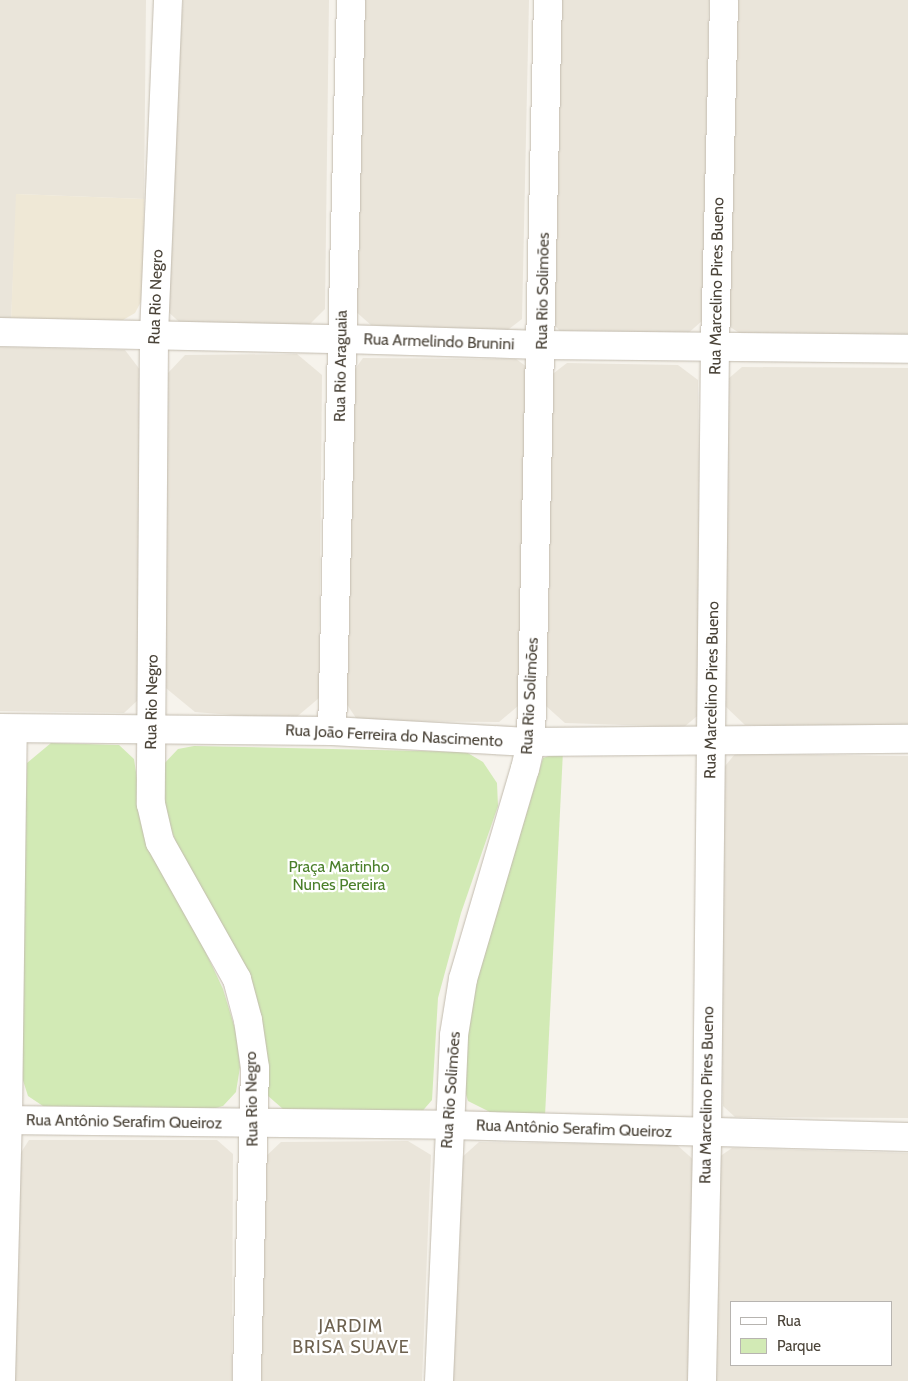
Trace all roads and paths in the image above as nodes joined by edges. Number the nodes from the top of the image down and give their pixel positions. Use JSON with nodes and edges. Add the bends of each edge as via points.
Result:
{"nodes":[{"id":1,"x":168,"y":0,"type":"edge"},
{"id":2,"x":351,"y":0,"type":"edge"},
{"id":3,"x":548,"y":0,"type":"edge"},
{"id":4,"x":724,"y":0,"type":"edge"},
{"id":5,"x":0,"y":332,"type":"edge"},
{"id":6,"x":154,"y":337,"type":"junction"},
{"id":7,"x":342,"y":339,"type":"junction"},
{"id":8,"x":542,"y":345,"type":"junction"},
{"id":9,"x":715,"y":346,"type":"junction"},
{"id":10,"x":908,"y":349,"type":"edge"},
{"id":11,"x":152,"y":728,"type":"junction"},
{"id":12,"x":7,"y":729,"type":"edge"},
{"id":13,"x":332,"y":732,"type":"junction"},
{"id":14,"x":908,"y":739,"type":"edge"},
{"id":15,"x":712,"y":740,"type":"junction"},
{"id":16,"x":531,"y":742,"type":"junction"},
{"id":17,"x":4,"y":1120,"type":"edge"},
{"id":18,"x":254,"y":1124,"type":"junction"},
{"id":19,"x":448,"y":1125,"type":"junction"},
{"id":20,"x":707,"y":1133,"type":"junction"},
{"id":21,"x":908,"y":1137,"type":"edge"},
{"id":22,"x":1,"y":1381,"type":"edge"},
{"id":23,"x":247,"y":1381,"type":"edge"},
{"id":24,"x":439,"y":1381,"type":"edge"},
{"id":25,"x":702,"y":1381,"type":"edge"}],
"edges":[{"from":1,"to":6,"type":"street","name":"Rua Rio Negro"},
{"from":2,"to":7,"type":"street","name":"Rua Rio Araguaia"},
{"from":3,"to":8,"type":"street","name":"Rua Rio Solimões"},
{"from":4,"to":9,"type":"street","name":"Rua Marcelino Pires Bueno"},
{"from":5,"to":6,"type":"street","name":"Rua Armelindo Brunini"},
{"from":6,"to":7,"type":"street","name":"Rua Armelindo Brunini"},
{"from":6,"to":11,"type":"street","name":"Rua Rio Negro"},
{"from":7,"to":8,"type":"street","name":"Rua Armelindo Brunini"},
{"from":7,"to":13,"type":"street","name":"Rua Rio Araguaia"},
{"from":8,"to":9,"type":"street","name":"Rua Armelindo Brunini"},
{"from":8,"to":16,"type":"street","name":"Rua Rio Solimões"},
{"from":9,"to":10,"type":"street","name":"Rua Armelindo Brunini"},
{"from":9,"to":15,"type":"street","name":"Rua Marcelino Pires Bueno"},
{"from":11,"to":12,"type":"street","name":"Rua João Ferreira do Nascimento"},
{"from":11,"to":13,"type":"street","name":"Rua João Ferreira do Nascimento"},
{"from":11,"to":18,"type":"street","name":"Rua Rio Negro","via":[[151,804],[160,842],[237,980],[248,1020],[255,1068]]},
{"from":12,"to":17,"type":"street"},
{"from":13,"to":16,"type":"street","name":"Rua João Ferreira do Nascimento"},
{"from":14,"to":15,"type":"street","name":"Rua João Ferreira do Nascimento"},
{"from":15,"to":16,"type":"street","name":"Rua João Ferreira do Nascimento"},
{"from":15,"to":20,"type":"street","name":"Rua Marcelino Pires Bueno"},
{"from":16,"to":19,"type":"street","name":"Rua Rio Solimões","via":[[463,980],[454,1035]]},
{"from":17,"to":18,"type":"street","name":"Rua Antônio Serafim Queiroz"},
{"from":17,"to":22,"type":"street"},
{"from":18,"to":19,"type":"street","name":"Rua Antônio Serafim Queiroz"},
{"from":18,"to":23,"type":"street","name":"Rua Rio Negro"},
{"from":19,"to":20,"type":"street","name":"Rua Antônio Serafim Queiroz"},
{"from":19,"to":24,"type":"street","name":"Rua Rio Solimões"},
{"from":20,"to":21,"type":"street","name":"Rua Antônio Serafim Queiroz"},
{"from":20,"to":25,"type":"street","name":"Rua Marcelino Pires Bueno"}]}
